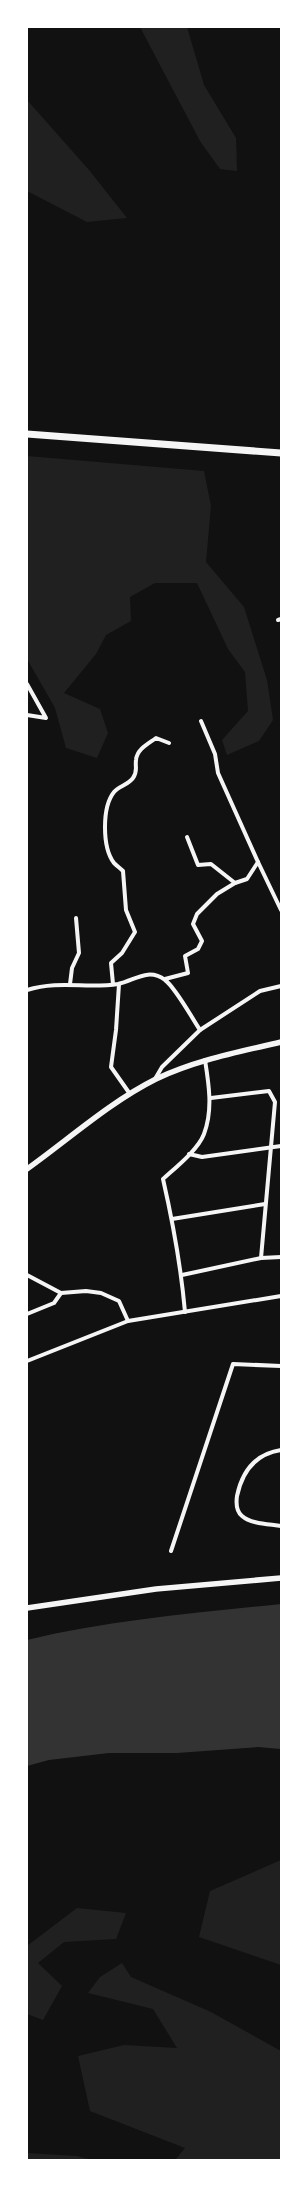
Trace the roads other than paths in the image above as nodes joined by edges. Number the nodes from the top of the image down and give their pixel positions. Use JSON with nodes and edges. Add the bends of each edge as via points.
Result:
{"nodes":[{"id":1,"x":27,"y":434,"type":"edge"},
{"id":2,"x":281,"y":453,"type":"edge"},
{"id":3,"x":27,"y":684,"type":"edge"},
{"id":4,"x":27,"y":715,"type":"edge"},
{"id":5,"x":201,"y":721,"type":"dead end"},
{"id":6,"x":168,"y":744,"type":"dead end"},
{"id":7,"x":187,"y":837,"type":"dead end"},
{"id":8,"x":258,"y":862,"type":"junction"},
{"id":9,"x":235,"y":883,"type":"junction"},
{"id":10,"x":281,"y":910,"type":"edge"},
{"id":11,"x":76,"y":918,"type":"dead end"},
{"id":12,"x":165,"y":980,"type":"junction"},
{"id":13,"x":70,"y":984,"type":"junction"},
{"id":14,"x":113,"y":984,"type":"junction"},
{"id":15,"x":119,"y":984,"type":"junction"},
{"id":16,"x":281,"y":986,"type":"edge"},
{"id":17,"x":27,"y":990,"type":"edge"},
{"id":18,"x":200,"y":1030,"type":"junction"},
{"id":19,"x":281,"y":1042,"type":"edge"},
{"id":20,"x":205,"y":1060,"type":"junction"},
{"id":21,"x":155,"y":1080,"type":"junction"},
{"id":22,"x":130,"y":1094,"type":"junction"},
{"id":23,"x":211,"y":1098,"type":"junction"},
{"id":24,"x":281,"y":1146,"type":"edge"},
{"id":25,"x":270,"y":1147,"type":"junction"},
{"id":26,"x":189,"y":1154,"type":"junction"},
{"id":27,"x":27,"y":1169,"type":"edge"},
{"id":28,"x":265,"y":1204,"type":"junction"},
{"id":29,"x":172,"y":1219,"type":"junction"},
{"id":30,"x":281,"y":1257,"type":"edge"},
{"id":31,"x":262,"y":1258,"type":"junction"},
{"id":32,"x":27,"y":1275,"type":"edge"},
{"id":33,"x":182,"y":1275,"type":"junction"},
{"id":34,"x":61,"y":1294,"type":"junction"},
{"id":35,"x":281,"y":1296,"type":"edge"},
{"id":36,"x":185,"y":1312,"type":"junction"},
{"id":37,"x":27,"y":1314,"type":"edge"},
{"id":38,"x":128,"y":1321,"type":"junction"},
{"id":39,"x":27,"y":1361,"type":"edge"},
{"id":40,"x":281,"y":1366,"type":"edge"},
{"id":41,"x":281,"y":1450,"type":"edge"},
{"id":42,"x":281,"y":1526,"type":"edge"},
{"id":43,"x":171,"y":1551,"type":"dead end"},
{"id":44,"x":281,"y":1578,"type":"edge"},
{"id":45,"x":27,"y":1608,"type":"edge"}],
"edges":[{"from":1,"to":2,"type":"main road"},
{"from":3,"to":4,"type":"street","via":[[46,718]]},
{"from":5,"to":8,"type":"street","via":[[214,754],[218,773]]},
{"from":6,"to":14,"type":"street","via":[[156,738],[140,751],[133,779],[115,790],[108,801],[104,820],[109,848],[114,862],[123,872],[126,910],[135,932],[122,953],[111,963]]},
{"from":7,"to":9,"type":"street","via":[[198,865],[211,864]]},
{"from":8,"to":9,"type":"street","via":[[247,879]]},
{"from":8,"to":10,"type":"street"},
{"from":9,"to":12,"type":"street","via":[[217,894],[197,914],[193,924],[202,941],[198,949],[185,956],[188,973]]},
{"from":11,"to":13,"type":"street","via":[[80,953],[72,968]]},
{"from":12,"to":15,"type":"street","via":[[141,975]]},
{"from":12,"to":18,"type":"street"},
{"from":13,"to":14,"type":"street"},
{"from":13,"to":17,"type":"street","via":[[46,985]]},
{"from":14,"to":15,"type":"street"},
{"from":15,"to":22,"type":"street","via":[[111,1067]]},
{"from":16,"to":18,"type":"street","via":[[260,991]]},
{"from":18,"to":21,"type":"street","via":[[162,1067]]},
{"from":19,"to":20,"type":"street"},
{"from":20,"to":21,"type":"street"},
{"from":20,"to":23,"type":"street"},
{"from":21,"to":22,"type":"street"},
{"from":22,"to":27,"type":"street"},
{"from":23,"to":25,"type":"street","via":[[269,1091],[274,1102]]},
{"from":23,"to":26,"type":"street","via":[[204,1134]]},
{"from":24,"to":25,"type":"street"},
{"from":25,"to":26,"type":"street","via":[[202,1157]]},
{"from":25,"to":28,"type":"street"},
{"from":26,"to":29,"type":"street","via":[[163,1179]]},
{"from":28,"to":29,"type":"street"},
{"from":28,"to":31,"type":"street"},
{"from":29,"to":33,"type":"street"},
{"from":30,"to":31,"type":"street"},
{"from":31,"to":33,"type":"street"},
{"from":32,"to":34,"type":"street"},
{"from":33,"to":36,"type":"street"},
{"from":34,"to":37,"type":"street","via":[[54,1303]]},
{"from":34,"to":38,"type":"street","via":[[86,1291],[101,1293],[119,1301]]},
{"from":35,"to":36,"type":"street"},
{"from":36,"to":38,"type":"street"},
{"from":38,"to":39,"type":"street"},
{"from":40,"to":43,"type":"street","via":[[233,1364]]},
{"from":41,"to":42,"type":"street","via":[[270,1452],[247,1470],[241,1480],[236,1501],[242,1516]]},
{"from":44,"to":45,"type":"street","via":[[156,1589]]}]}
